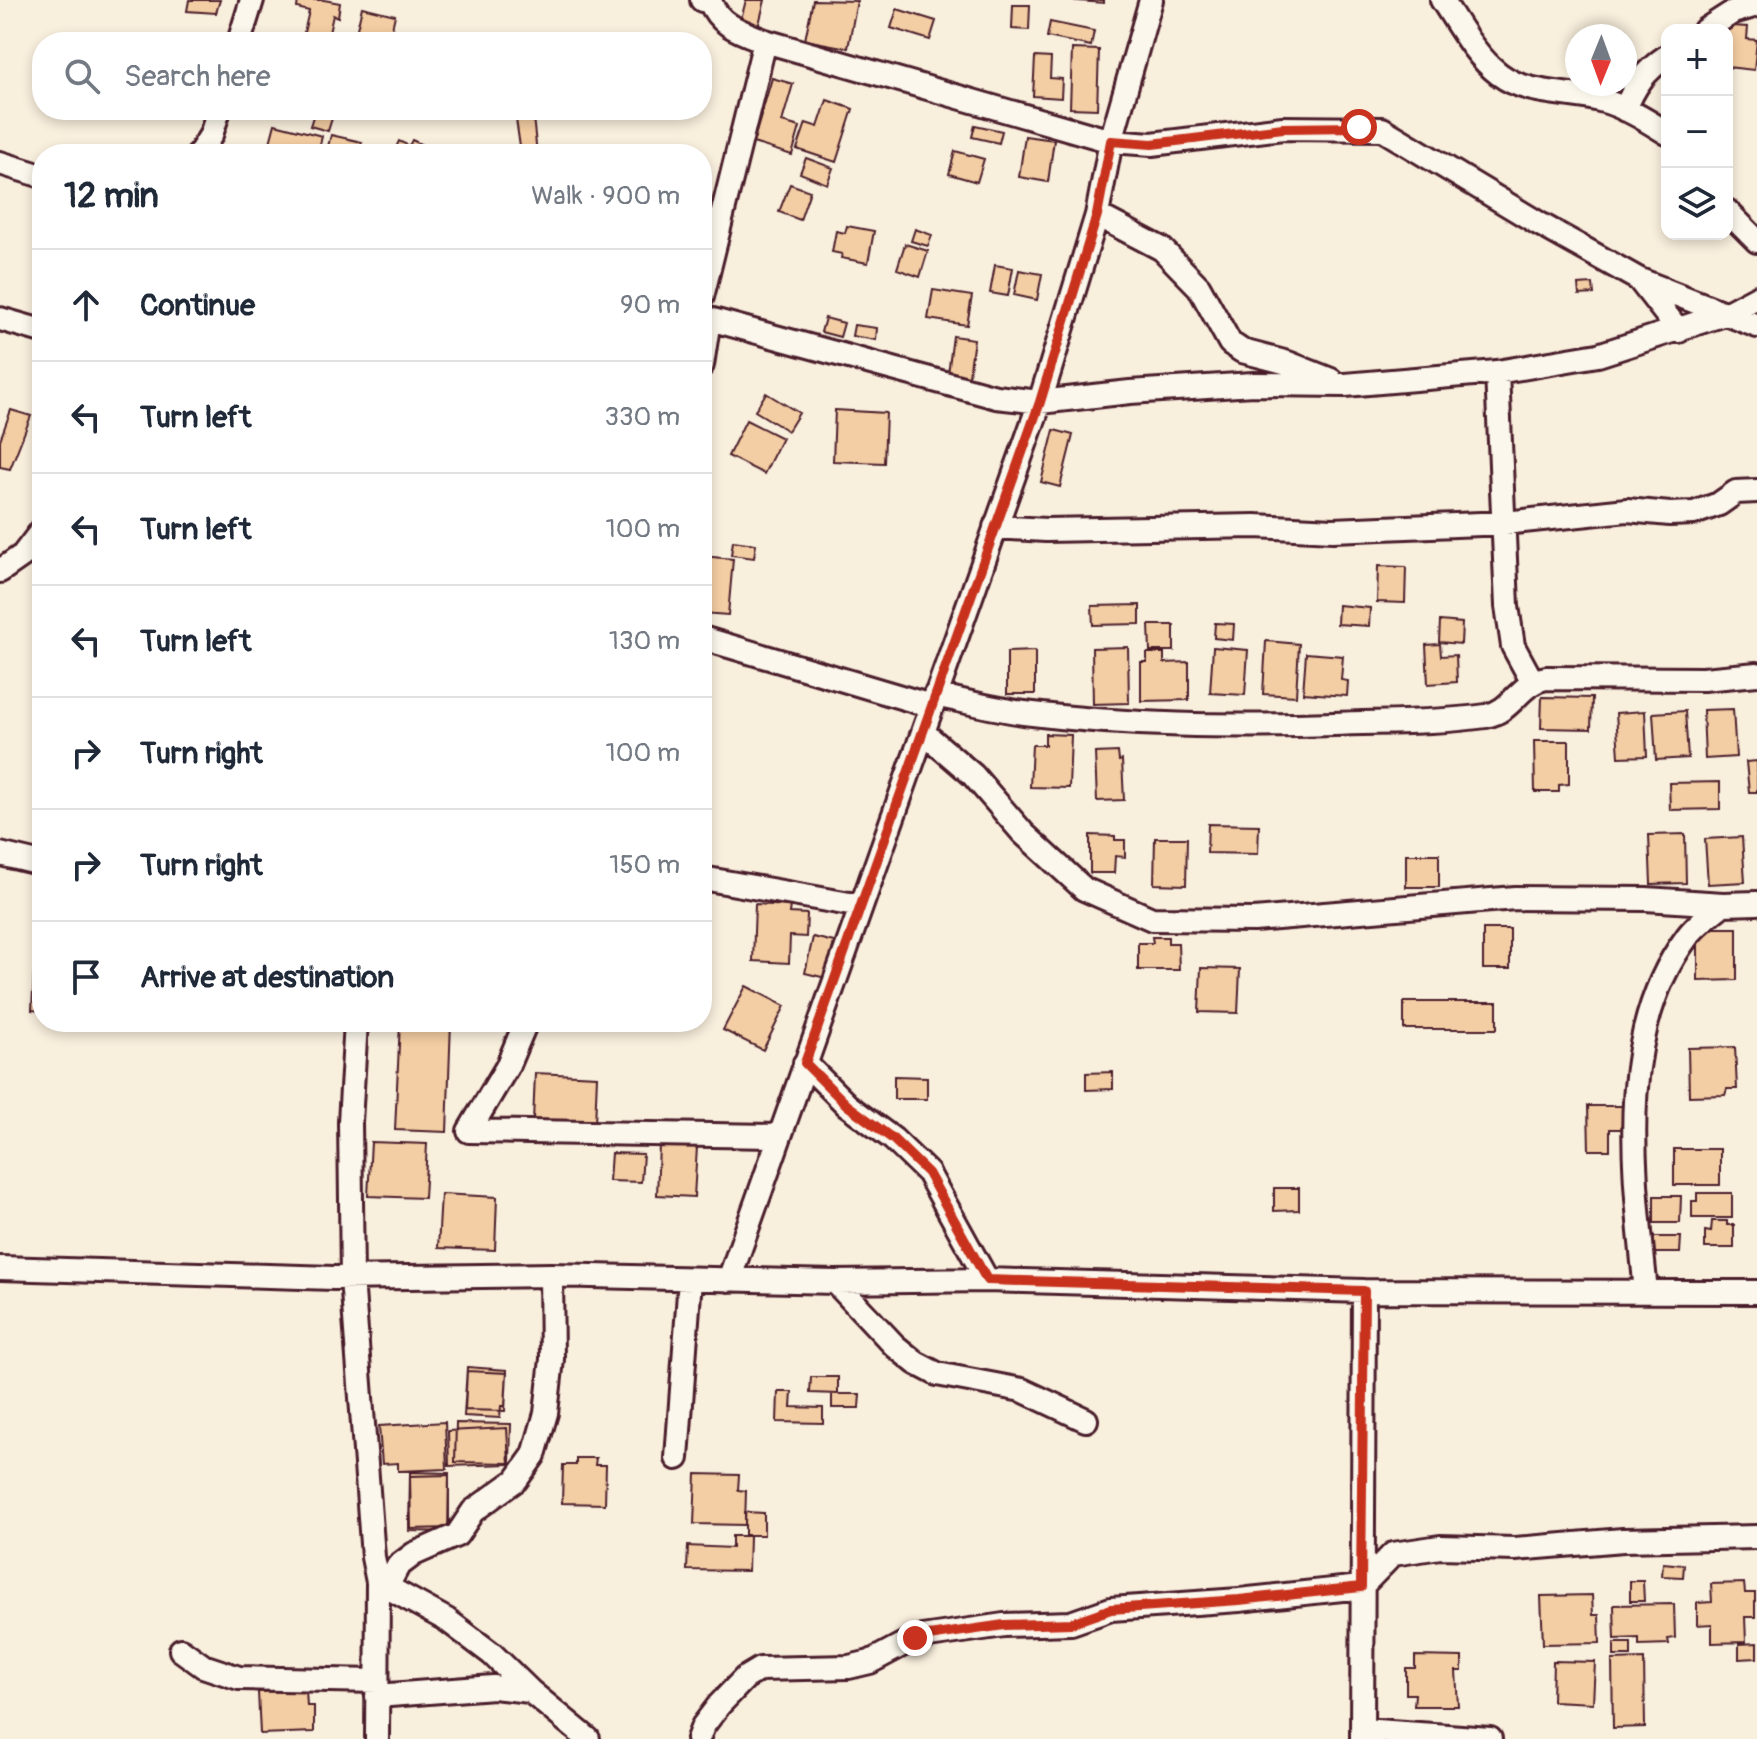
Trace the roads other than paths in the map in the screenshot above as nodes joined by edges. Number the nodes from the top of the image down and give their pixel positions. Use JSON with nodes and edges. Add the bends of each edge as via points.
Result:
{"nodes":[{"id":1,"x":252,"y":0,"type":"edge"},
{"id":2,"x":702,"y":0,"type":"edge"},
{"id":3,"x":1151,"y":0,"type":"edge"},
{"id":4,"x":1442,"y":0,"type":"edge"},
{"id":5,"x":1725,"y":0,"type":"edge"},
{"id":6,"x":1755,"y":5,"type":"edge"},
{"id":7,"x":1714,"y":24,"type":"edge"},
{"id":8,"x":242,"y":32,"type":"edge"},
{"id":9,"x":765,"y":41,"type":"junction"},
{"id":10,"x":1661,"y":61,"type":"edge"},
{"id":11,"x":1625,"y":110,"type":"junction"},
{"id":12,"x":216,"y":120,"type":"edge"},
{"id":13,"x":1661,"y":130,"type":"edge"},
{"id":14,"x":1111,"y":141,"type":"junction"},
{"id":15,"x":205,"y":144,"type":"edge"},
{"id":16,"x":0,"y":163,"type":"edge"},
{"id":17,"x":32,"y":173,"type":"edge"},
{"id":18,"x":1097,"y":215,"type":"junction"},
{"id":19,"x":1733,"y":218,"type":"edge"},
{"id":20,"x":1754,"y":243,"type":"edge"},
{"id":21,"x":712,"y":276,"type":"edge"},
{"id":22,"x":1640,"y":280,"type":"junction"},
{"id":23,"x":1757,"y":297,"type":"edge"},
{"id":24,"x":712,"y":313,"type":"edge"},
{"id":25,"x":1725,"y":314,"type":"junction"},
{"id":26,"x":0,"y":319,"type":"edge"},
{"id":27,"x":1757,"y":326,"type":"edge"},
{"id":28,"x":32,"y":328,"type":"edge"},
{"id":29,"x":1679,"y":331,"type":"junction"},
{"id":30,"x":1497,"y":372,"type":"junction"},
{"id":31,"x":1345,"y":385,"type":"junction"},
{"id":32,"x":1040,"y":402,"type":"junction"},
{"id":33,"x":1757,"y":491,"type":"edge"},
{"id":34,"x":1505,"y":523,"type":"junction"},
{"id":35,"x":995,"y":527,"type":"junction"},
{"id":36,"x":32,"y":543,"type":"edge"},
{"id":37,"x":0,"y":571,"type":"edge"},
{"id":38,"x":712,"y":641,"type":"edge"},
{"id":39,"x":1757,"y":674,"type":"edge"},
{"id":40,"x":1532,"y":681,"type":"junction"},
{"id":41,"x":933,"y":700,"type":"junction"},
{"id":42,"x":924,"y":733,"type":"junction"},
{"id":43,"x":0,"y":854,"type":"edge"},
{"id":44,"x":32,"y":862,"type":"edge"},
{"id":45,"x":712,"y":880,"type":"edge"},
{"id":46,"x":1757,"y":903,"type":"edge"},
{"id":47,"x":1723,"y":904,"type":"junction"},
{"id":48,"x":861,"y":906,"type":"junction"},
{"id":49,"x":355,"y":1032,"type":"edge"},
{"id":50,"x":522,"y":1032,"type":"edge"},
{"id":51,"x":805,"y":1063,"type":"junction"},
{"id":52,"x":780,"y":1136,"type":"junction"},
{"id":53,"x":0,"y":1268,"type":"edge"},
{"id":54,"x":551,"y":1275,"type":"junction"},
{"id":55,"x":352,"y":1278,"type":"junction"},
{"id":56,"x":690,"y":1279,"type":"junction"},
{"id":57,"x":729,"y":1280,"type":"junction"},
{"id":58,"x":987,"y":1280,"type":"junction"},
{"id":59,"x":835,"y":1282,"type":"junction"},
{"id":60,"x":1364,"y":1291,"type":"junction"},
{"id":61,"x":1646,"y":1292,"type":"junction"},
{"id":62,"x":1757,"y":1292,"type":"edge"},
{"id":63,"x":1086,"y":1420,"type":"dead end"},
{"id":64,"x":677,"y":1458,"type":"dead end"},
{"id":65,"x":1756,"y":1538,"type":"edge"},
{"id":66,"x":382,"y":1584,"type":"junction"},
{"id":67,"x":1361,"y":1587,"type":"junction"},
{"id":68,"x":181,"y":1650,"type":"dead end"},
{"id":69,"x":377,"y":1688,"type":"junction"},
{"id":70,"x":530,"y":1691,"type":"junction"},
{"id":71,"x":1362,"y":1735,"type":"edge"},
{"id":72,"x":377,"y":1739,"type":"edge"},
{"id":73,"x":588,"y":1739,"type":"edge"},
{"id":74,"x":698,"y":1739,"type":"edge"},
{"id":75,"x":1490,"y":1739,"type":"edge"}],
"edges":[{"from":1,"to":8,"type":"street"},
{"from":2,"to":9,"type":"street","via":[[710,1],[723,22]]},
{"from":3,"to":14,"type":"street"},
{"from":4,"to":11,"type":"street","via":[[1497,73],[1520,87],[1600,100]]},
{"from":5,"to":6,"type":"street"},
{"from":6,"to":7,"type":"street"},
{"from":9,"to":14,"type":"street"},
{"from":9,"to":21,"type":"street"},
{"from":10,"to":11,"type":"street","via":[[1634,87]]},
{"from":11,"to":13,"type":"street"},
{"from":12,"to":15,"type":"street"},
{"from":14,"to":18,"type":"street"},
{"from":14,"to":22,"type":"street","via":[[1152,144],[1283,128],[1382,129]]},
{"from":16,"to":17,"type":"street"},
{"from":18,"to":31,"type":"street","via":[[1162,249],[1199,287],[1230,343]]},
{"from":18,"to":32,"type":"street"},
{"from":19,"to":20,"type":"street"},
{"from":22,"to":25,"type":"street"},
{"from":22,"to":29,"type":"street"},
{"from":23,"to":25,"type":"street"},
{"from":24,"to":32,"type":"street","via":[[996,397]]},
{"from":25,"to":27,"type":"street"},
{"from":25,"to":29,"type":"street"},
{"from":26,"to":28,"type":"street"},
{"from":29,"to":30,"type":"street","via":[[1598,355]]},
{"from":30,"to":31,"type":"street"},
{"from":30,"to":34,"type":"street"},
{"from":31,"to":32,"type":"street","via":[[1253,384]]},
{"from":32,"to":35,"type":"street"},
{"from":33,"to":34,"type":"street","via":[[1736,492],[1694,513],[1627,510]]},
{"from":34,"to":35,"type":"street","via":[[1333,530]]},
{"from":34,"to":40,"type":"street","via":[[1513,646]]},
{"from":35,"to":41,"type":"street"},
{"from":36,"to":37,"type":"street"},
{"from":38,"to":41,"type":"street"},
{"from":39,"to":40,"type":"street"},
{"from":40,"to":41,"type":"street","via":[[1502,711],[1406,722],[1203,727]]},
{"from":41,"to":42,"type":"street"},
{"from":42,"to":47,"type":"street","via":[[973,775],[1023,833],[1084,889],[1152,919],[1254,920],[1515,898]]},
{"from":42,"to":48,"type":"street"},
{"from":43,"to":44,"type":"street"},
{"from":45,"to":48,"type":"street"},
{"from":46,"to":47,"type":"street"},
{"from":47,"to":61,"type":"street","via":[[1687,935],[1662,979],[1641,1043],[1634,1092]]},
{"from":48,"to":51,"type":"street"},
{"from":49,"to":55,"type":"street","via":[[350,1122]]},
{"from":50,"to":52,"type":"street","via":[[469,1131]]},
{"from":51,"to":52,"type":"street"},
{"from":51,"to":58,"type":"street","via":[[928,1173]]},
{"from":52,"to":57,"type":"street"},
{"from":53,"to":55,"type":"street"},
{"from":54,"to":55,"type":"street"},
{"from":54,"to":56,"type":"street"},
{"from":54,"to":66,"type":"street","via":[[552,1359],[546,1413],[534,1455],[516,1480],[473,1511],[457,1535],[414,1554]]},
{"from":55,"to":66,"type":"street","via":[[373,1557]]},
{"from":56,"to":57,"type":"street"},
{"from":56,"to":64,"type":"street"},
{"from":57,"to":59,"type":"street"},
{"from":58,"to":59,"type":"street"},
{"from":58,"to":60,"type":"street"},
{"from":59,"to":63,"type":"street","via":[[916,1363],[937,1374],[1022,1390]]},
{"from":60,"to":61,"type":"street"},
{"from":60,"to":67,"type":"street"},
{"from":61,"to":62,"type":"street"},
{"from":65,"to":67,"type":"street","via":[[1623,1540],[1515,1549],[1440,1547],[1393,1554]]},
{"from":66,"to":69,"type":"street"},
{"from":66,"to":70,"type":"street","via":[[447,1620]]},
{"from":67,"to":71,"type":"street"},
{"from":67,"to":74,"type":"street","via":[[1111,1609],[1071,1623],[1004,1625],[915,1638],[849,1667],[760,1669],[719,1705]]},
{"from":68,"to":69,"type":"street","via":[[203,1666],[239,1678]]},
{"from":69,"to":70,"type":"street"},
{"from":69,"to":72,"type":"street"},
{"from":70,"to":73,"type":"street"},
{"from":71,"to":75,"type":"street"}]}
